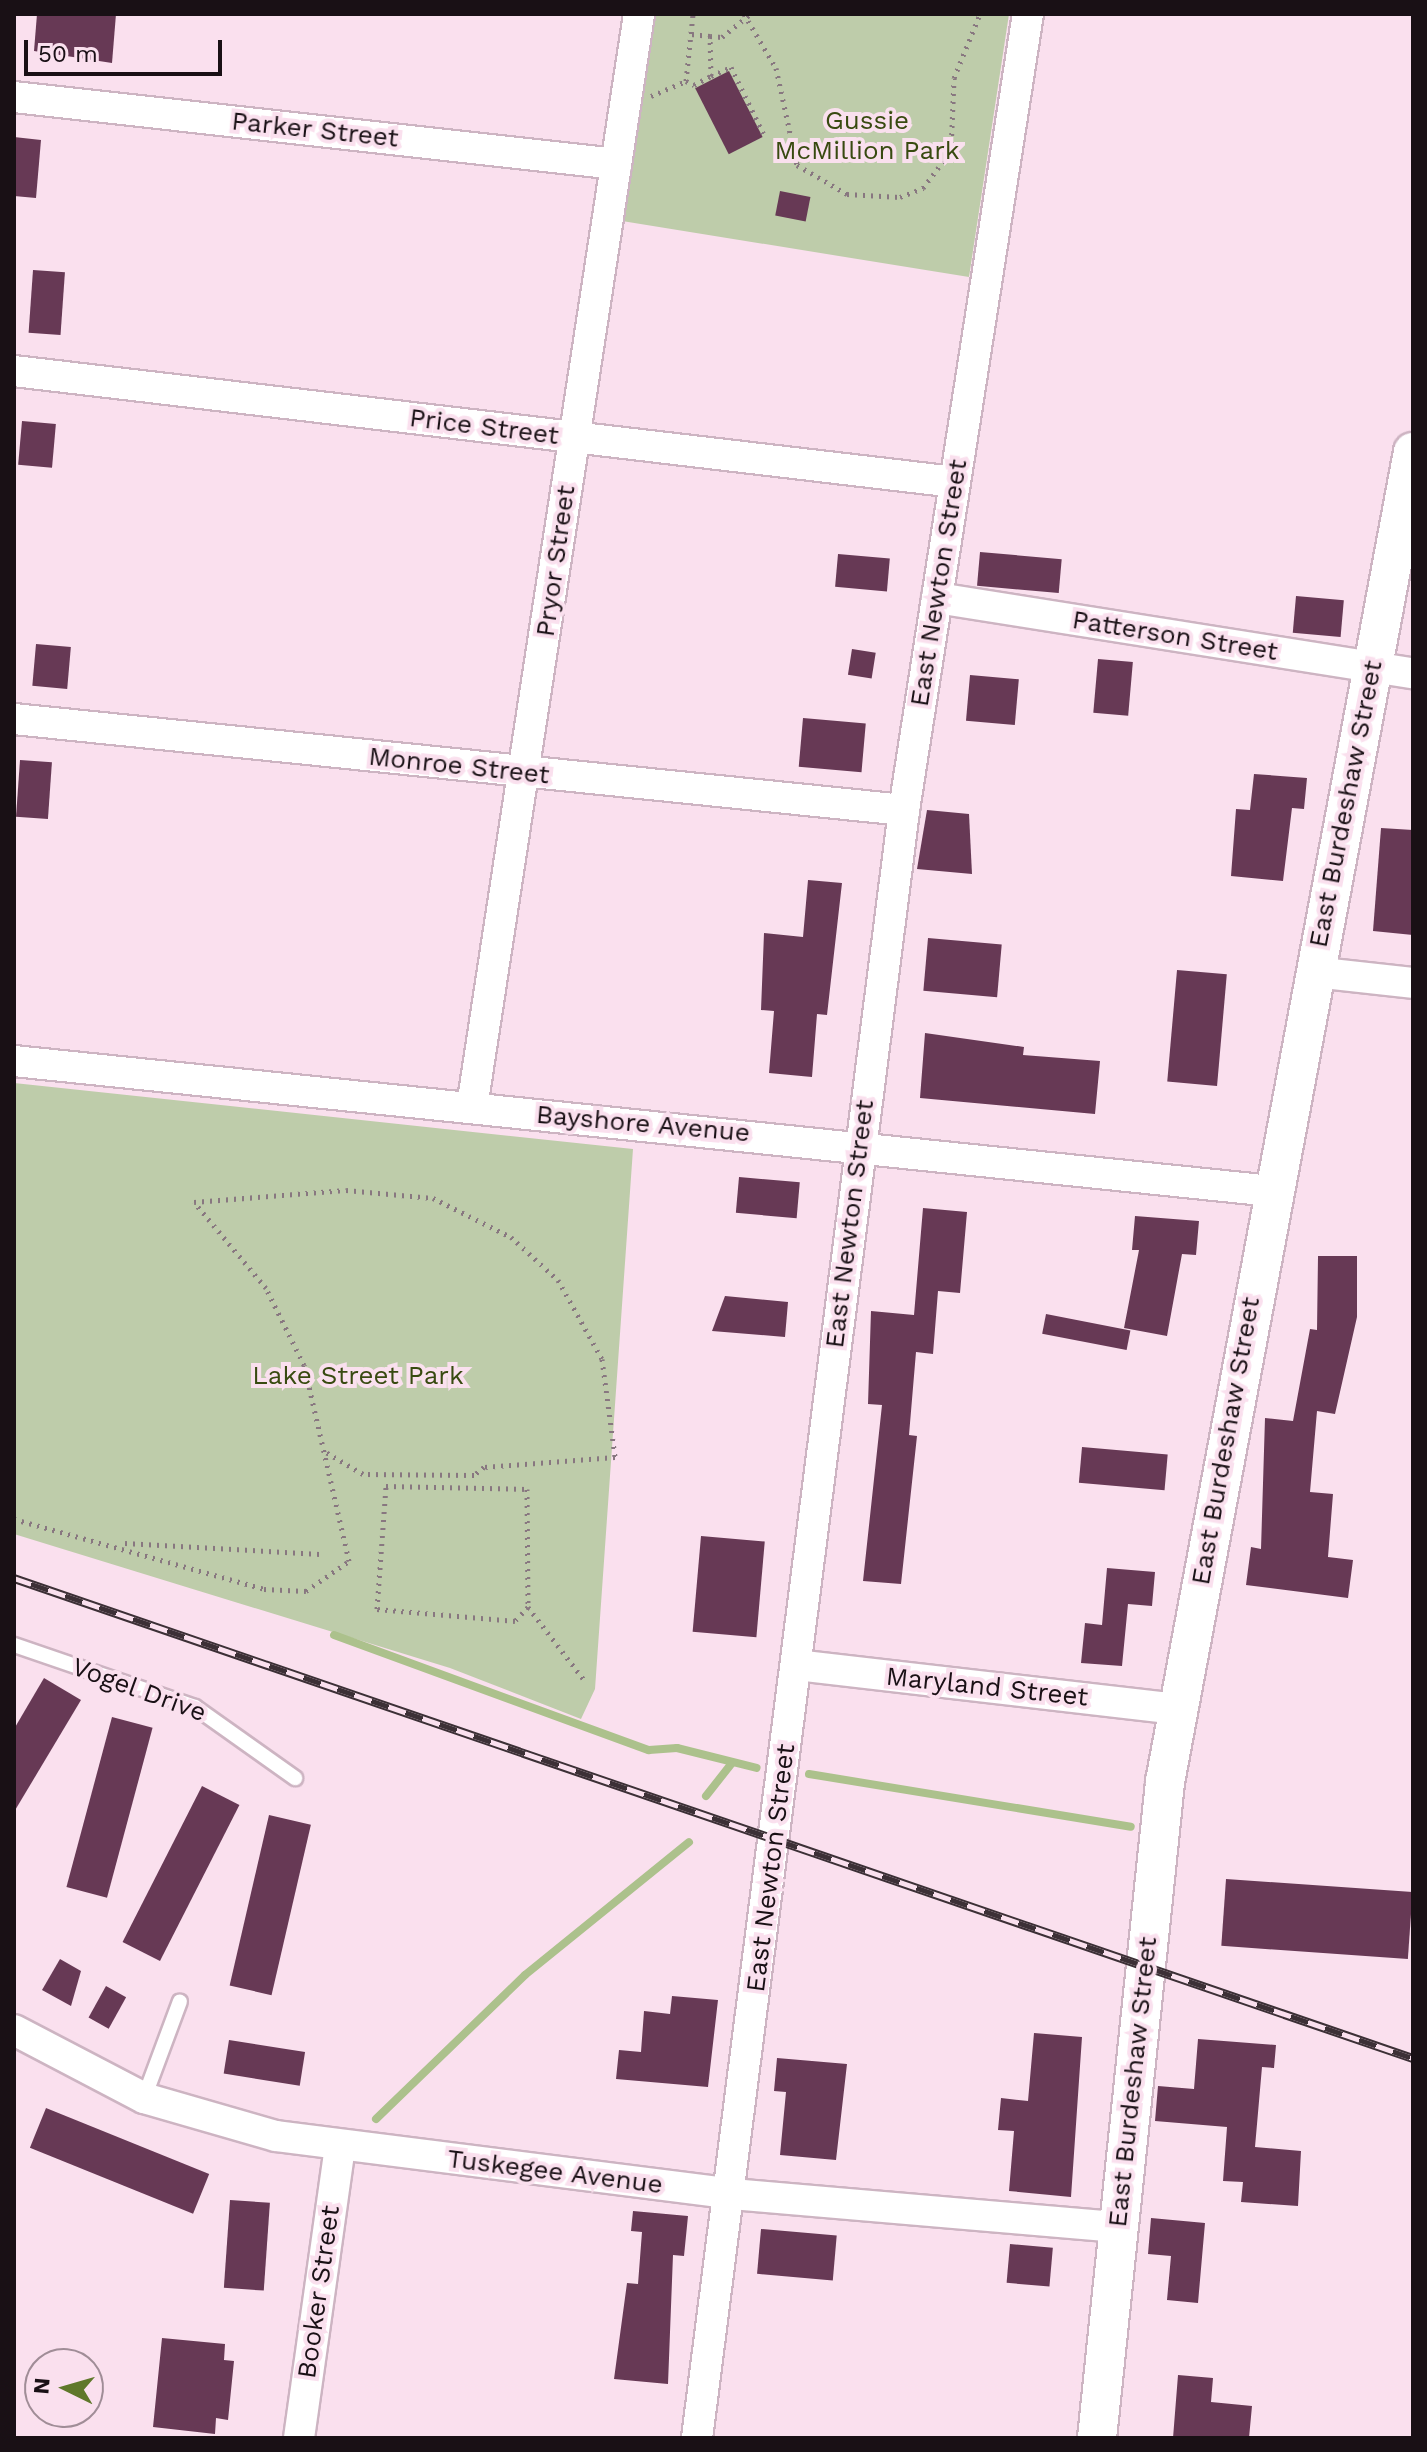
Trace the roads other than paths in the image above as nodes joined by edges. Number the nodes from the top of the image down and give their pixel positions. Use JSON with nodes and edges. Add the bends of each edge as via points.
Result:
{"nodes":[{"id":1,"x":639,"y":14,"type":"edge"},
{"id":2,"x":1028,"y":14,"type":"edge"},
{"id":3,"x":14,"y":97,"type":"edge"},
{"id":4,"x":616,"y":164,"type":"junction"},
{"id":5,"x":14,"y":371,"type":"edge"},
{"id":6,"x":574,"y":437,"type":"junction"},
{"id":7,"x":1413,"y":452,"type":"edge"},
{"id":8,"x":954,"y":482,"type":"junction"},
{"id":9,"x":937,"y":598,"type":"junction"},
{"id":10,"x":1372,"y":667,"type":"junction"},
{"id":11,"x":1413,"y":673,"type":"edge"},
{"id":12,"x":14,"y":719,"type":"edge"},
{"id":13,"x":525,"y":773,"type":"junction"},
{"id":14,"x":904,"y":810,"type":"junction"},
{"id":15,"x":1314,"y":972,"type":"junction"},
{"id":16,"x":1413,"y":983,"type":"edge"},
{"id":17,"x":14,"y":1061,"type":"edge"},
{"id":18,"x":472,"y":1107,"type":"junction"},
{"id":19,"x":859,"y":1144,"type":"junction"},
{"id":20,"x":1271,"y":1191,"type":"junction"},
{"id":21,"x":14,"y":1645,"type":"edge"},
{"id":22,"x":797,"y":1665,"type":"junction"},
{"id":23,"x":1177,"y":1709,"type":"junction"},
{"id":24,"x":295,"y":1778,"type":"dead end"},
{"id":25,"x":180,"y":2001,"type":"dead end"},
{"id":26,"x":14,"y":2030,"type":"edge"},
{"id":27,"x":144,"y":2098,"type":"junction"},
{"id":28,"x":340,"y":2145,"type":"junction"},
{"id":29,"x":732,"y":2194,"type":"junction"},
{"id":30,"x":1118,"y":2227,"type":"junction"},
{"id":31,"x":299,"y":2438,"type":"edge"},
{"id":32,"x":697,"y":2438,"type":"edge"},
{"id":33,"x":1097,"y":2438,"type":"edge"}],
"edges":[{"from":1,"to":4,"type":"street","name":"Pryor Street"},
{"from":2,"to":8,"type":"street","name":"East Newton Street"},
{"from":3,"to":4,"type":"street","name":"Parker Street"},
{"from":4,"to":6,"type":"street","name":"Pryor Street"},
{"from":5,"to":6,"type":"street","name":"Price Street"},
{"from":6,"to":8,"type":"street","name":"Price Street"},
{"from":6,"to":13,"type":"street","name":"Pryor Street"},
{"from":7,"to":10,"type":"street","name":"East Burdeshaw Street"},
{"from":8,"to":9,"type":"street","name":"East Newton Street"},
{"from":9,"to":10,"type":"street","name":"Patterson Street"},
{"from":9,"to":14,"type":"street","name":"East Newton Street"},
{"from":10,"to":11,"type":"street","name":"Patterson Street"},
{"from":10,"to":15,"type":"street","name":"East Burdeshaw Street"},
{"from":12,"to":13,"type":"street","name":"Monroe Street"},
{"from":13,"to":14,"type":"street","name":"Monroe Street"},
{"from":13,"to":18,"type":"street","name":"Pryor Street"},
{"from":14,"to":19,"type":"street","name":"East Newton Street"},
{"from":15,"to":16,"type":"street"},
{"from":15,"to":20,"type":"street","name":"East Burdeshaw Street"},
{"from":17,"to":18,"type":"street","name":"Bayshore Avenue"},
{"from":18,"to":19,"type":"street","name":"Bayshore Avenue"},
{"from":19,"to":20,"type":"street","name":"Bayshore Avenue"},
{"from":19,"to":22,"type":"street","name":"East Newton Street"},
{"from":20,"to":23,"type":"street","name":"East Burdeshaw Street"},
{"from":21,"to":24,"type":"lane","name":"Vogel Drive","via":[[195,1707]]},
{"from":22,"to":23,"type":"street","name":"Maryland Street"},
{"from":22,"to":29,"type":"street","name":"East Newton Street"},
{"from":23,"to":30,"type":"street","name":"East Burdeshaw Street"},
{"from":25,"to":27,"type":"lane"},
{"from":26,"to":27,"type":"street","name":"Tuskegee Avenue"},
{"from":27,"to":28,"type":"street","name":"Tuskegee Avenue","via":[[218,2122]]},
{"from":28,"to":29,"type":"street","name":"Tuskegee Avenue"},
{"from":28,"to":31,"type":"street","name":"Booker Street"},
{"from":29,"to":30,"type":"street","name":"Tuskegee Avenue"},
{"from":29,"to":32,"type":"street","name":"East Newton Street"},
{"from":30,"to":33,"type":"street","name":"East Burdeshaw Street"}]}
